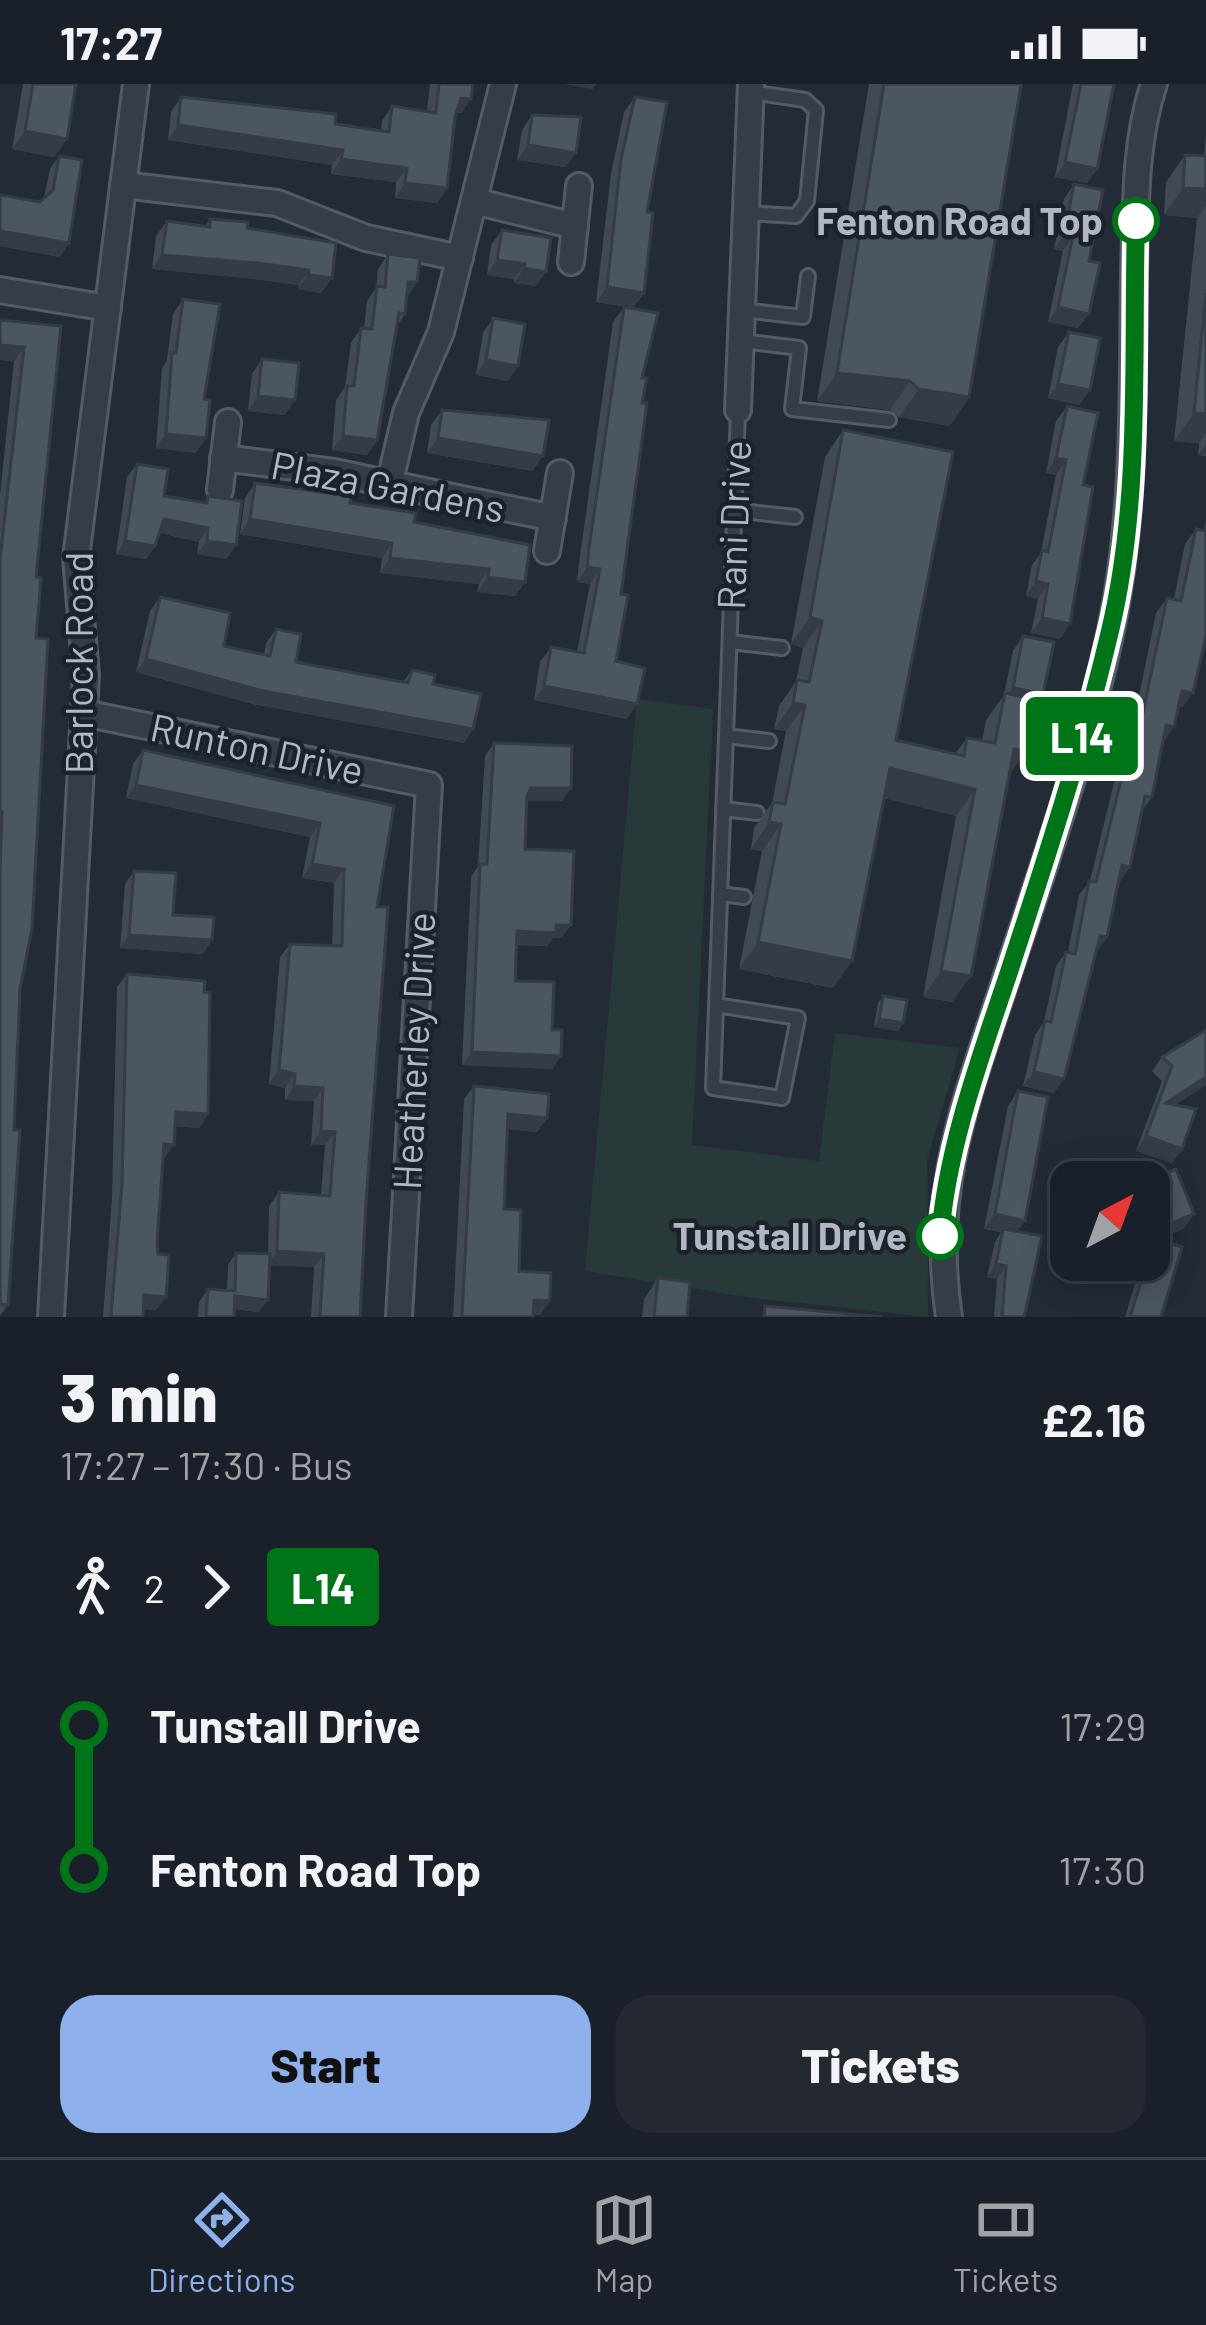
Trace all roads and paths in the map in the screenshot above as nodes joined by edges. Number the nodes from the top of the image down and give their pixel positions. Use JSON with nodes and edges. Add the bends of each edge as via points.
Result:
{"nodes":[{"id":1,"x":136,"y":84,"type":"edge"},
{"id":2,"x":503,"y":84,"type":"edge"},
{"id":3,"x":1154,"y":84,"type":"edge"},
{"id":4,"x":750,"y":88,"type":"edge"},
{"id":5,"x":123,"y":185,"type":"junction"},
{"id":6,"x":579,"y":186,"type":"dead end"},
{"id":7,"x":474,"y":201,"type":"junction"},
{"id":8,"x":745,"y":213,"type":"junction"},
{"id":9,"x":575,"y":226,"type":"junction"},
{"id":10,"x":460,"y":258,"type":"junction"},
{"id":11,"x":572,"y":262,"type":"dead end"},
{"id":12,"x":808,"y":276,"type":"dead end"},
{"id":13,"x":0,"y":290,"type":"edge"},
{"id":14,"x":108,"y":308,"type":"junction"},
{"id":15,"x":742,"y":310,"type":"junction"},
{"id":16,"x":740,"y":341,"type":"junction"},
{"id":17,"x":738,"y":410,"type":"joint"},
{"id":18,"x":889,"y":420,"type":"dead end"},
{"id":19,"x":228,"y":422,"type":"dead end"},
{"id":20,"x":224,"y":458,"type":"junction"},
{"id":21,"x":560,"y":473,"type":"dead end"},
{"id":22,"x":389,"y":485,"type":"junction"},
{"id":23,"x":220,"y":490,"type":"dead end"},
{"id":24,"x":734,"y":509,"type":"junction"},
{"id":25,"x":795,"y":517,"type":"dead end"},
{"id":26,"x":553,"y":518,"type":"junction"},
{"id":27,"x":547,"y":550,"type":"dead end"},
{"id":28,"x":730,"y":642,"type":"junction"},
{"id":29,"x":782,"y":648,"type":"dead end"},
{"id":30,"x":85,"y":713,"type":"junction"},
{"id":31,"x":726,"y":736,"type":"junction"},
{"id":32,"x":769,"y":741,"type":"dead end"},
{"id":33,"x":429,"y":785,"type":"joint"},
{"id":34,"x":723,"y":808,"type":"junction"},
{"id":35,"x":757,"y":812,"type":"dead end"},
{"id":36,"x":720,"y":894,"type":"junction"},
{"id":37,"x":744,"y":897,"type":"dead end"},
{"id":38,"x":716,"y":1005,"type":"junction"},
{"id":39,"x":51,"y":1317,"type":"edge"},
{"id":40,"x":399,"y":1317,"type":"edge"},
{"id":41,"x":949,"y":1317,"type":"edge"}],
"edges":[{"from":1,"to":5,"type":"street","name":"Barlock Road"},
{"from":2,"to":7,"type":"street"},
{"from":3,"to":41,"type":"street","via":[[1136,183],[1132,500],[1111,628],[944,1183]]},
{"from":4,"to":8,"type":"street","name":"Rani Drive"},
{"from":4,"to":8,"type":"lane","via":[[805,100],[816,110],[807,201],[796,216]]},
{"from":5,"to":10,"type":"street","via":[[277,203],[366,238]]},
{"from":5,"to":14,"type":"street","name":"Barlock Road"},
{"from":6,"to":9,"type":"street"},
{"from":7,"to":9,"type":"street"},
{"from":7,"to":10,"type":"street"},
{"from":8,"to":15,"type":"street","name":"Rani Drive"},
{"from":9,"to":11,"type":"street"},
{"from":10,"to":22,"type":"street"},
{"from":12,"to":15,"type":"lane","via":[[803,317]]},
{"from":13,"to":14,"type":"street"},
{"from":14,"to":30,"type":"street","name":"Barlock Road","via":[[76,558]]},
{"from":15,"to":16,"type":"street","name":"Rani Drive"},
{"from":16,"to":17,"type":"street","name":"Rani Drive"},
{"from":16,"to":18,"type":"lane","via":[[799,348],[792,409]]},
{"from":17,"to":24,"type":"lane","name":"Rani Drive"},
{"from":19,"to":20,"type":"street","name":"Plaza Gardens"},
{"from":20,"to":22,"type":"street","name":"Plaza Gardens"},
{"from":20,"to":23,"type":"street","name":"Plaza Gardens"},
{"from":21,"to":26,"type":"street","name":"Plaza Gardens"},
{"from":22,"to":26,"type":"street","name":"Plaza Gardens"},
{"from":24,"to":25,"type":"lane"},
{"from":24,"to":28,"type":"lane","name":"Rani Drive"},
{"from":26,"to":27,"type":"street","name":"Plaza Gardens"},
{"from":28,"to":29,"type":"lane"},
{"from":28,"to":31,"type":"lane","name":"Rani Drive"},
{"from":30,"to":33,"type":"street","name":"Runton Drive"},
{"from":30,"to":39,"type":"street","name":"Barlock Road"},
{"from":31,"to":32,"type":"lane"},
{"from":31,"to":34,"type":"lane","name":"Rani Drive"},
{"from":33,"to":40,"type":"street","name":"Heatherley Drive"},
{"from":34,"to":35,"type":"lane"},
{"from":34,"to":36,"type":"lane","name":"Rani Drive"},
{"from":36,"to":37,"type":"lane"},
{"from":36,"to":38,"type":"lane","name":"Rani Drive"},
{"from":38,"to":38,"type":"lane","name":"Rani Drive","via":[[798,1018],[782,1098],[713,1088]]}]}
